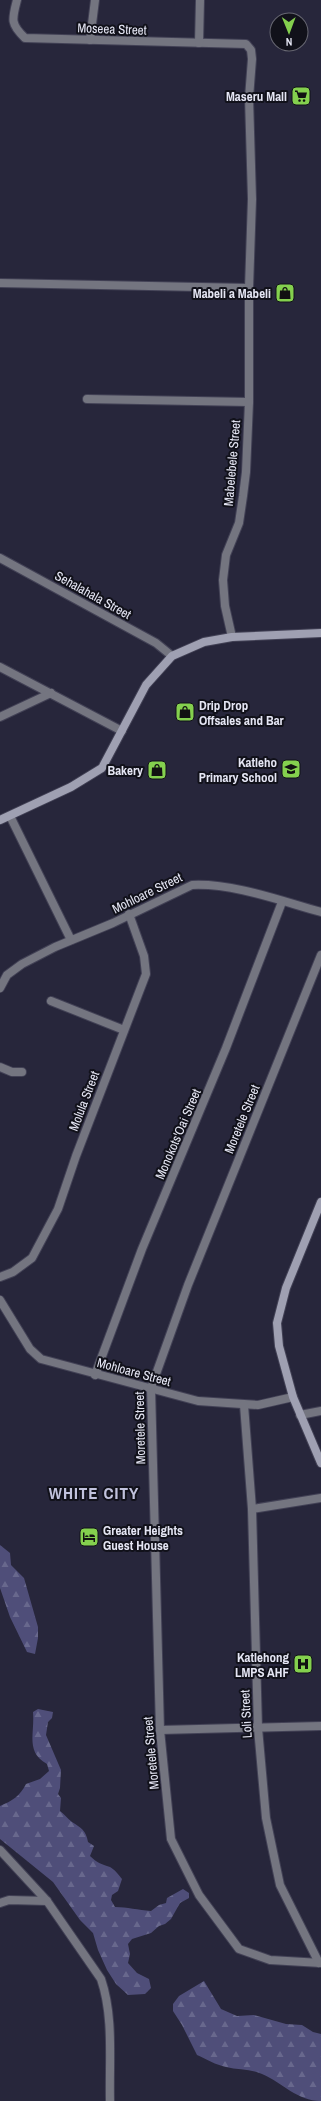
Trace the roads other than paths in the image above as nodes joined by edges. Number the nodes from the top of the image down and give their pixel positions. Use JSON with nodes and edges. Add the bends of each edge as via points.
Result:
{"nodes":[{"id":1,"x":17,"y":0,"type":"edge"},
{"id":2,"x":95,"y":0,"type":"edge"},
{"id":3,"x":200,"y":0,"type":"edge"},
{"id":4,"x":90,"y":40,"type":"junction"},
{"id":5,"x":199,"y":43,"type":"junction"},
{"id":6,"x":0,"y":283,"type":"edge"},
{"id":7,"x":249,"y":288,"type":"junction"},
{"id":8,"x":87,"y":399,"type":"dead end"},
{"id":9,"x":249,"y":402,"type":"junction"},
{"id":10,"x":0,"y":558,"type":"edge"},
{"id":11,"x":321,"y":633,"type":"edge"},
{"id":12,"x":232,"y":637,"type":"junction"},
{"id":13,"x":172,"y":656,"type":"junction"},
{"id":14,"x":0,"y":667,"type":"edge"},
{"id":15,"x":51,"y":693,"type":"junction"},
{"id":16,"x":0,"y":717,"type":"edge"},
{"id":17,"x":122,"y":732,"type":"junction"},
{"id":18,"x":10,"y":816,"type":"junction"},
{"id":19,"x":0,"y":820,"type":"edge"},
{"id":20,"x":282,"y":902,"type":"junction"},
{"id":21,"x":321,"y":912,"type":"edge"},
{"id":22,"x":129,"y":914,"type":"junction"},
{"id":23,"x":71,"y":940,"type":"junction"},
{"id":24,"x":321,"y":955,"type":"edge"},
{"id":25,"x":0,"y":988,"type":"edge"},
{"id":26,"x":51,"y":1001,"type":"dead end"},
{"id":27,"x":124,"y":1030,"type":"junction"},
{"id":28,"x":0,"y":1066,"type":"edge"},
{"id":29,"x":22,"y":1072,"type":"dead end"},
{"id":30,"x":321,"y":1202,"type":"edge"},
{"id":31,"x":0,"y":1277,"type":"edge"},
{"id":32,"x":0,"y":1300,"type":"edge"},
{"id":33,"x":95,"y":1375,"type":"junction"},
{"id":34,"x":151,"y":1388,"type":"junction"},
{"id":35,"x":293,"y":1397,"type":"junction"},
{"id":36,"x":244,"y":1405,"type":"junction"},
{"id":37,"x":321,"y":1411,"type":"edge"},
{"id":38,"x":300,"y":1415,"type":"junction"},
{"id":39,"x":321,"y":1463,"type":"edge"},
{"id":40,"x":321,"y":1498,"type":"edge"},
{"id":41,"x":252,"y":1509,"type":"junction"},
{"id":42,"x":321,"y":1726,"type":"edge"},
{"id":43,"x":258,"y":1728,"type":"junction"},
{"id":44,"x":160,"y":1730,"type":"junction"},
{"id":45,"x":0,"y":1850,"type":"edge"},
{"id":46,"x":47,"y":1901,"type":"junction"},
{"id":47,"x":0,"y":1903,"type":"edge"},
{"id":48,"x":320,"y":1963,"type":"edge"},
{"id":49,"x":110,"y":2101,"type":"edge"}],
"edges":[{"from":1,"to":4,"type":"street","name":"Moseea Street","via":[[13,21],[16,29],[25,38]]},
{"from":2,"to":4,"type":"street"},
{"from":3,"to":5,"type":"street"},
{"from":4,"to":5,"type":"street","name":"Moseea Street"},
{"from":5,"to":7,"type":"street","name":"Mabelebele Street","via":[[246,44],[252,59],[249,98],[252,199]]},
{"from":6,"to":7,"type":"street"},
{"from":7,"to":9,"type":"street","name":"Mabelebele Street"},
{"from":8,"to":9,"type":"street"},
{"from":9,"to":12,"type":"street","name":"Mabelebele Street","via":[[243,496],[239,523],[226,555],[223,580],[225,606]]},
{"from":10,"to":13,"type":"street","name":"Sehalahala Street","via":[[156,643]]},
{"from":11,"to":12,"type":"main road"},
{"from":12,"to":13,"type":"main road","via":[[204,642]]},
{"from":13,"to":17,"type":"main road","via":[[146,685]]},
{"from":14,"to":15,"type":"street"},
{"from":15,"to":16,"type":"street"},
{"from":15,"to":17,"type":"street"},
{"from":17,"to":18,"type":"main road","via":[[102,768],[71,787]]},
{"from":18,"to":19,"type":"main road"},
{"from":18,"to":23,"type":"street"},
{"from":20,"to":21,"type":"street","name":"Mohloare Street"},
{"from":20,"to":22,"type":"street","name":"Mohloare Street","via":[[203,884],[192,885]]},
{"from":20,"to":33,"type":"street","name":"Monokots'Oai Street","via":[[226,1048],[142,1249]]},
{"from":22,"to":23,"type":"street","name":"Mohloare Street"},
{"from":22,"to":27,"type":"street","name":"Molula Street","via":[[144,956],[146,974]]},
{"from":23,"to":25,"type":"street","name":"Mohloare Street","via":[[17,968],[7,975]]},
{"from":24,"to":34,"type":"street","name":"Moretele Street","via":[[188,1285]]},
{"from":26,"to":27,"type":"street"},
{"from":27,"to":31,"type":"street","name":"Molula Street","via":[[58,1209],[32,1258],[13,1272]]},
{"from":28,"to":29,"type":"street","via":[[12,1072]]},
{"from":30,"to":35,"type":"main road","via":[[286,1288],[277,1323],[279,1346]]},
{"from":32,"to":33,"type":"street","name":"Mohloare Street","via":[[30,1349],[41,1359]]},
{"from":33,"to":34,"type":"street","name":"Mohloare Street"},
{"from":34,"to":36,"type":"street","name":"Mohloare Street","via":[[198,1401]]},
{"from":34,"to":44,"type":"street","name":"Moretele Street"},
{"from":35,"to":36,"type":"street","name":"Mohloare Street","via":[[258,1405]]},
{"from":35,"to":38,"type":"main road"},
{"from":36,"to":41,"type":"street","name":"Loli Street"},
{"from":37,"to":38,"type":"street"},
{"from":38,"to":39,"type":"main road"},
{"from":40,"to":41,"type":"street"},
{"from":41,"to":43,"type":"street","name":"Loli Street"},
{"from":42,"to":43,"type":"street"},
{"from":43,"to":44,"type":"street"},
{"from":43,"to":48,"type":"street","name":"Loli Street","via":[[266,1818],[280,1885]]},
{"from":44,"to":48,"type":"street","name":"Moretele Street","via":[[172,1839],[199,1895],[232,1943],[239,1949],[252,1956],[270,1960]]},
{"from":45,"to":46,"type":"street"},
{"from":46,"to":47,"type":"street","via":[[9,1900]]},
{"from":46,"to":49,"type":"street","via":[[101,1979],[106,1994],[109,2017]]}]}
